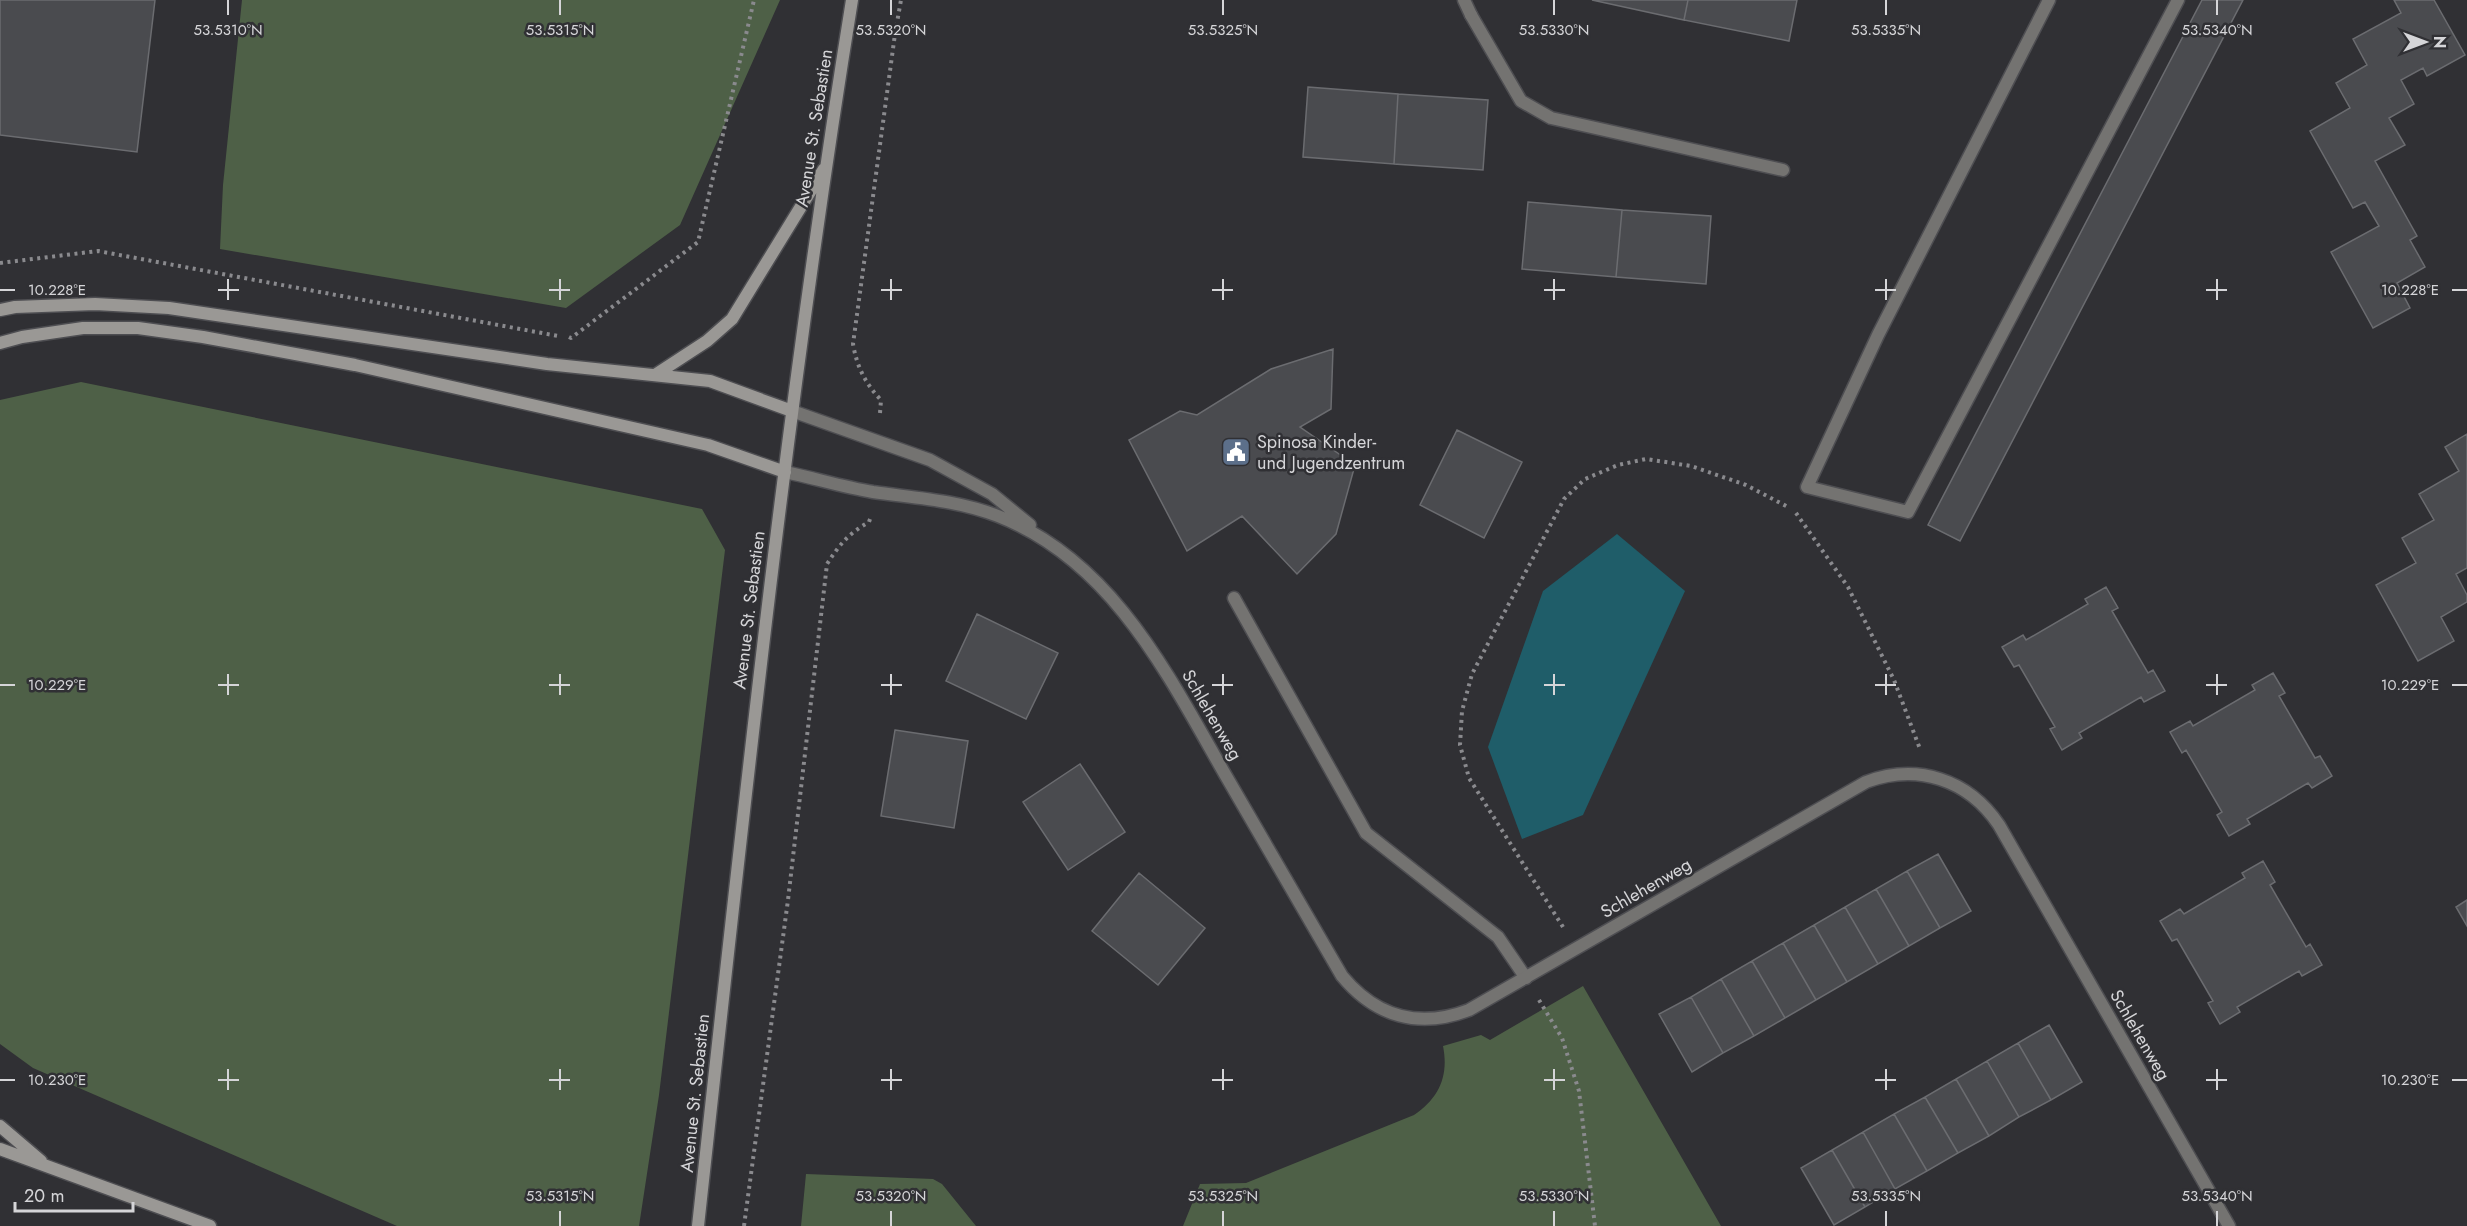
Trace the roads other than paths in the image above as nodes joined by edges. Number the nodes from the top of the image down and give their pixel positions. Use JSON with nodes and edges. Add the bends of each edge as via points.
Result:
{"nodes":[{"id":1,"x":852,"y":0,"type":"edge"},
{"id":2,"x":1464,"y":0,"type":"edge"},
{"id":3,"x":2049,"y":0,"type":"edge"},
{"id":4,"x":2178,"y":0,"type":"edge"},
{"id":5,"x":826,"y":165,"type":"junction"},
{"id":6,"x":1783,"y":170,"type":"dead end"},
{"id":7,"x":0,"y":310,"type":"edge"},
{"id":8,"x":0,"y":343,"type":"edge"},
{"id":9,"x":655,"y":375,"type":"junction"},
{"id":10,"x":792,"y":411,"type":"junction"},
{"id":11,"x":784,"y":472,"type":"junction"},
{"id":12,"x":1070,"y":558,"type":"junction"},
{"id":13,"x":1234,"y":598,"type":"dead end"},
{"id":14,"x":1526,"y":978,"type":"junction"},
{"id":15,"x":0,"y":1126,"type":"edge"},
{"id":16,"x":0,"y":1149,"type":"edge"},
{"id":17,"x":47,"y":1166,"type":"junction"},
{"id":18,"x":210,"y":1226,"type":"edge"},
{"id":19,"x":698,"y":1226,"type":"edge"},
{"id":20,"x":2229,"y":1226,"type":"edge"}],
"edges":[{"from":1,"to":5,"type":"main road","name":"Avenue St. Sebastien"},
{"from":2,"to":6,"type":"street","via":[[1521,101],[1551,118]]},
{"from":3,"to":4,"type":"street","via":[[1878,335],[1807,487],[1908,512]]},
{"from":5,"to":9,"type":"main road","via":[[732,319],[707,341]]},
{"from":5,"to":10,"type":"main road","name":"Avenue St. Sebastien"},
{"from":7,"to":9,"type":"main road","via":[[95,304],[169,308],[547,364]]},
{"from":8,"to":11,"type":"main road","via":[[83,328],[138,328],[203,337],[355,365],[708,445]]},
{"from":9,"to":10,"type":"main road","via":[[710,381]]},
{"from":10,"to":11,"type":"main road","name":"Avenue St. Sebastien"},
{"from":10,"to":12,"type":"street","name":"Schlehenweg","via":[[930,460],[972,481]]},
{"from":11,"to":12,"type":"street","name":"Schlehenweg","via":[[871,492],[976,508],[1016,524]]},
{"from":11,"to":19,"type":"main road","name":"Avenue St. Sebastien"},
{"from":12,"to":14,"type":"street","name":"Schlehenweg","via":[[1101,586],[1147,641],[1337,967],[1357,992],[1394,1014],[1437,1019],[1469,1010]]},
{"from":13,"to":14,"type":"street","via":[[1366,833],[1498,937]]},
{"from":14,"to":20,"type":"street","name":"Schlehenweg","via":[[1866,782],[1898,774],[1950,782],[1970,793],[1993,816]]},
{"from":15,"to":17,"type":"main road"},
{"from":16,"to":17,"type":"main road"},
{"from":17,"to":18,"type":"main road"}]}
